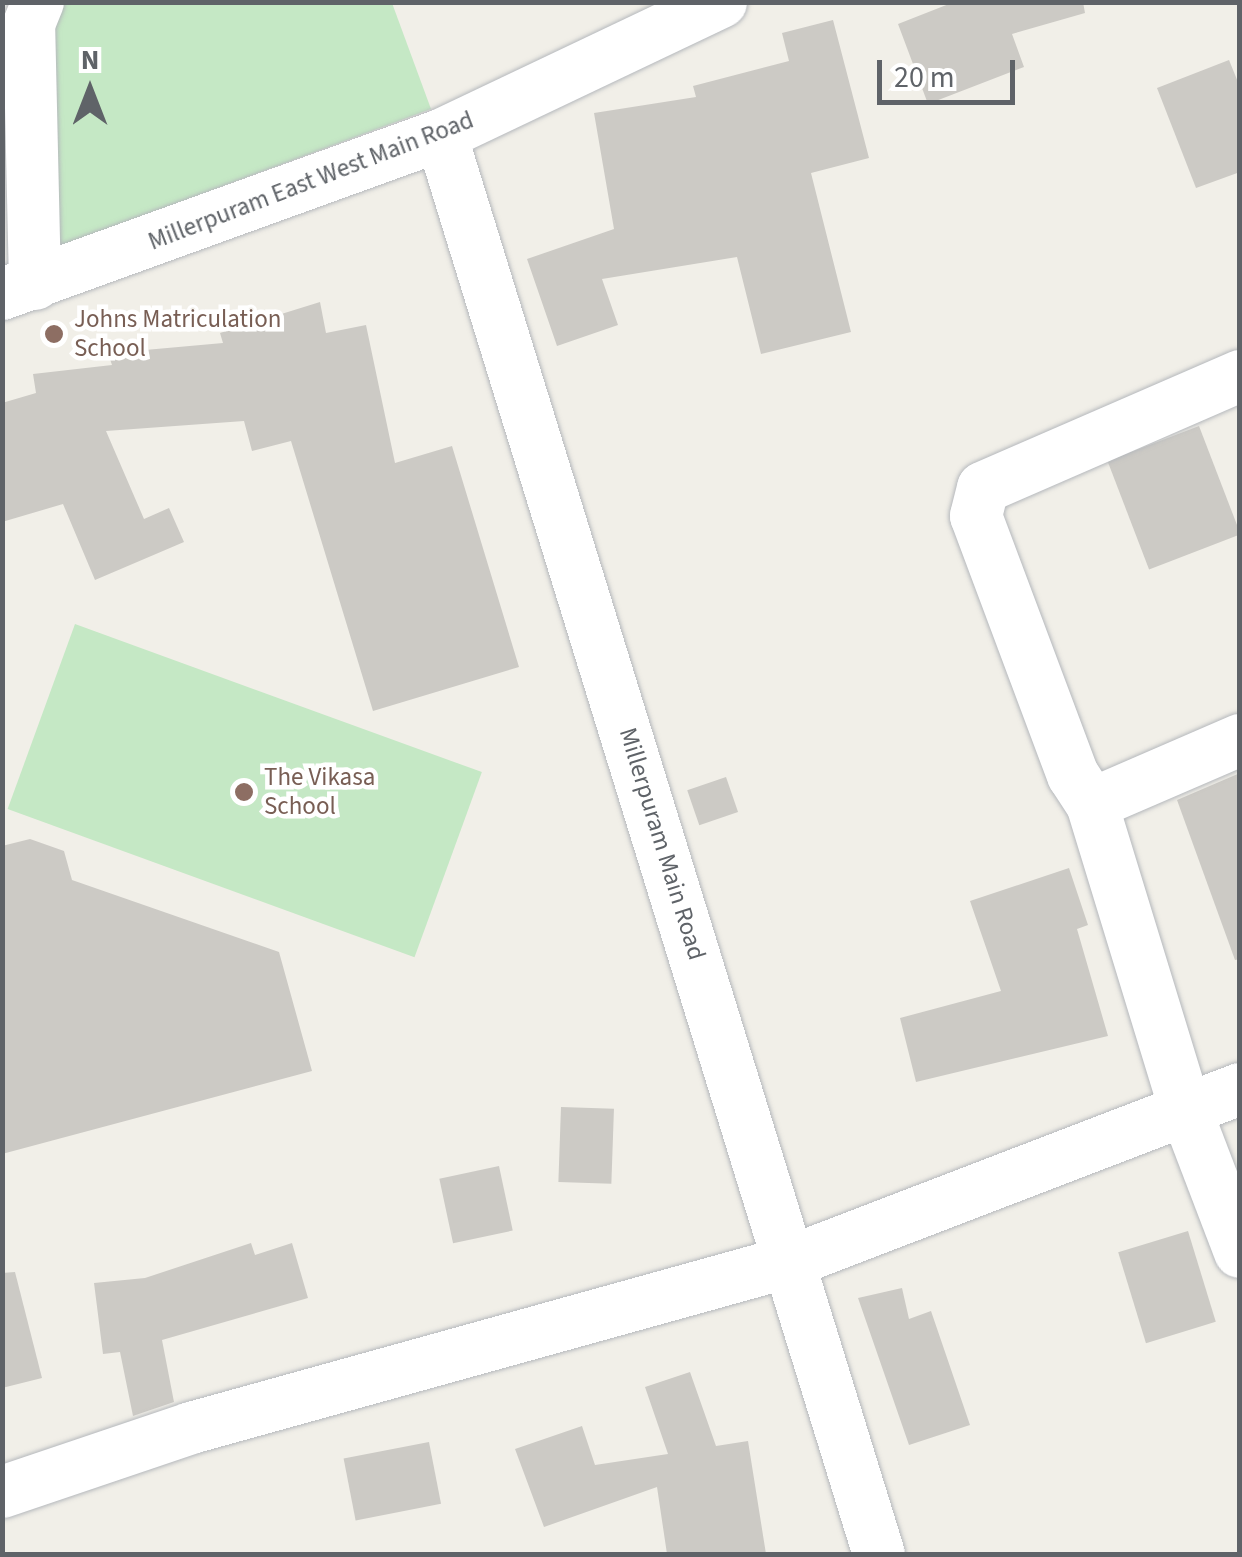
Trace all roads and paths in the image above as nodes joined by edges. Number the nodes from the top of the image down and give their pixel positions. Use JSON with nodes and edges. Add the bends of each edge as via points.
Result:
{"nodes":[{"id":1,"x":38,"y":2,"type":"edge"},
{"id":2,"x":722,"y":2,"type":"edge"},
{"id":3,"x":441,"y":135,"type":"junction"},
{"id":4,"x":19,"y":289,"type":"edge"},
{"id":5,"x":1240,"y":376,"type":"edge"},
{"id":6,"x":1240,"y":740,"type":"edge"},
{"id":7,"x":1092,"y":804,"type":"junction"},
{"id":8,"x":1240,"y":1090,"type":"edge"},
{"id":9,"x":1185,"y":1108,"type":"junction"},
{"id":10,"x":1240,"y":1252,"type":"edge"},
{"id":11,"x":792,"y":1262,"type":"junction"},
{"id":12,"x":2,"y":1492,"type":"edge"},
{"id":13,"x":879,"y":1554,"type":"edge"}],
"edges":[{"from":1,"to":4,"type":"street","via":[[29,24]]},
{"from":2,"to":3,"type":"street","name":"Millerpuram East West Main Road"},
{"from":3,"to":4,"type":"street","name":"Millerpuram East West Main Road"},
{"from":3,"to":11,"type":"street","name":"Millerpuram Main Road"},
{"from":5,"to":7,"type":"street","via":[[983,488],[976,516],[1072,776]]},
{"from":6,"to":7,"type":"street"},
{"from":7,"to":9,"type":"street"},
{"from":8,"to":9,"type":"street"},
{"from":9,"to":10,"type":"street"},
{"from":9,"to":11,"type":"street"},
{"from":11,"to":12,"type":"street","via":[[191,1428]]},
{"from":11,"to":13,"type":"street","name":"Millerpuram Main Road"}]}
